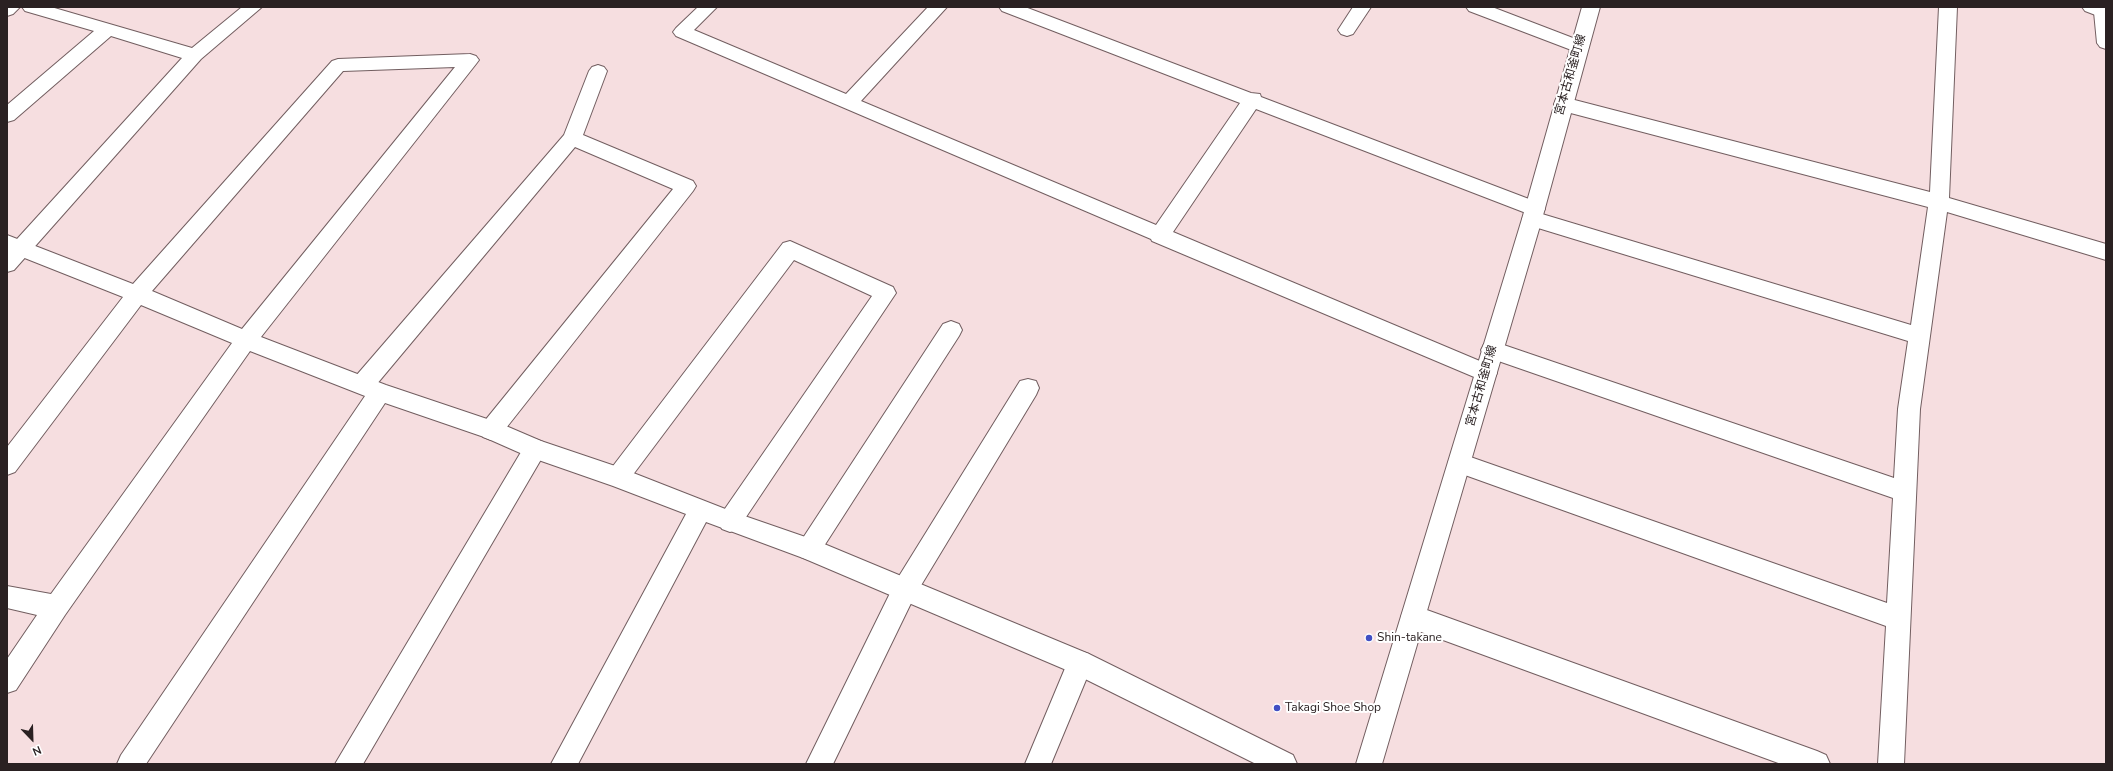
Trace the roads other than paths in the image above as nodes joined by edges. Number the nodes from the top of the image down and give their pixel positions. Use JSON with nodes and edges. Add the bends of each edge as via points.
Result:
{"nodes":[{"id":1,"x":11,"y":7,"type":"edge"},
{"id":2,"x":31,"y":7,"type":"edge"},
{"id":3,"x":253,"y":7,"type":"edge"},
{"id":4,"x":708,"y":7,"type":"edge"},
{"id":5,"x":938,"y":7,"type":"edge"},
{"id":6,"x":1008,"y":7,"type":"edge"},
{"id":7,"x":1362,"y":7,"type":"edge"},
{"id":8,"x":1475,"y":7,"type":"edge"},
{"id":9,"x":1591,"y":7,"type":"edge"},
{"id":10,"x":1948,"y":7,"type":"edge"},
{"id":11,"x":7,"y":10,"type":"edge"},
{"id":12,"x":2100,"y":11,"type":"edge"},
{"id":13,"x":108,"y":29,"type":"junction"},
{"id":14,"x":1347,"y":30,"type":"dead end"},
{"id":15,"x":2106,"y":43,"type":"edge"},
{"id":16,"x":1580,"y":47,"type":"junction"},
{"id":17,"x":196,"y":55,"type":"junction"},
{"id":18,"x":598,"y":71,"type":"dead end"},
{"id":19,"x":1253,"y":99,"type":"junction"},
{"id":20,"x":848,"y":103,"type":"junction"},
{"id":21,"x":1563,"y":104,"type":"junction"},
{"id":22,"x":7,"y":115,"type":"edge"},
{"id":23,"x":572,"y":138,"type":"junction"},
{"id":24,"x":1940,"y":202,"type":"junction"},
{"id":25,"x":1534,"y":214,"type":"junction"},
{"id":26,"x":1159,"y":236,"type":"junction"},
{"id":27,"x":11,"y":252,"type":"edge"},
{"id":28,"x":2106,"y":252,"type":"edge"},
{"id":29,"x":137,"y":294,"type":"junction"},
{"id":30,"x":952,"y":330,"type":"dead end"},
{"id":31,"x":1919,"y":336,"type":"junction"},
{"id":32,"x":246,"y":340,"type":"junction"},
{"id":33,"x":1492,"y":350,"type":"junction"},
{"id":34,"x":1486,"y":373,"type":"junction"},
{"id":35,"x":371,"y":388,"type":"junction"},
{"id":36,"x":1028,"y":388,"type":"dead end"},
{"id":37,"x":491,"y":430,"type":"junction"},
{"id":38,"x":535,"y":449,"type":"junction"},
{"id":39,"x":1459,"y":463,"type":"junction"},
{"id":40,"x":7,"y":465,"type":"edge"},
{"id":41,"x":618,"y":477,"type":"junction"},
{"id":42,"x":1905,"y":492,"type":"junction"},
{"id":43,"x":701,"y":509,"type":"junction"},
{"id":44,"x":730,"y":522,"type":"junction"},
{"id":45,"x":810,"y":549,"type":"junction"},
{"id":46,"x":905,"y":589,"type":"junction"},
{"id":47,"x":7,"y":597,"type":"edge"},
{"id":48,"x":56,"y":607,"type":"junction"},
{"id":49,"x":1413,"y":617,"type":"junction"},
{"id":50,"x":1899,"y":619,"type":"junction"},
{"id":51,"x":1080,"y":663,"type":"junction"},
{"id":52,"x":7,"y":681,"type":"edge"},
{"id":53,"x":130,"y":764,"type":"edge"},
{"id":54,"x":348,"y":764,"type":"edge"},
{"id":55,"x":564,"y":764,"type":"edge"},
{"id":56,"x":819,"y":764,"type":"edge"},
{"id":57,"x":1038,"y":764,"type":"edge"},
{"id":58,"x":1284,"y":764,"type":"edge"},
{"id":59,"x":1369,"y":764,"type":"edge"},
{"id":60,"x":1817,"y":764,"type":"edge"},
{"id":61,"x":1891,"y":764,"type":"edge"}],
"edges":[{"from":1,"to":11,"type":"street"},
{"from":2,"to":13,"type":"street"},
{"from":3,"to":17,"type":"street"},
{"from":4,"to":20,"type":"street","via":[[682,32]]},
{"from":5,"to":20,"type":"street"},
{"from":6,"to":19,"type":"street"},
{"from":7,"to":14,"type":"street"},
{"from":8,"to":16,"type":"street"},
{"from":9,"to":16,"type":"street","name":"宮本古和釜町線"},
{"from":10,"to":24,"type":"street"},
{"from":12,"to":15,"type":"street"},
{"from":13,"to":17,"type":"street"},
{"from":13,"to":22,"type":"street"},
{"from":16,"to":21,"type":"street","name":"宮本古和釜町線"},
{"from":17,"to":27,"type":"street"},
{"from":18,"to":23,"type":"street"},
{"from":19,"to":25,"type":"street"},
{"from":19,"to":26,"type":"street"},
{"from":20,"to":26,"type":"street"},
{"from":21,"to":24,"type":"street"},
{"from":21,"to":25,"type":"street","name":"宮本古和釜町線"},
{"from":23,"to":35,"type":"street"},
{"from":23,"to":37,"type":"street","via":[[686,186]]},
{"from":24,"to":28,"type":"street"},
{"from":24,"to":31,"type":"street"},
{"from":25,"to":31,"type":"street"},
{"from":25,"to":33,"type":"street","name":"宮本古和釜町線"},
{"from":26,"to":34,"type":"street"},
{"from":27,"to":29,"type":"street"},
{"from":29,"to":32,"type":"street"},
{"from":29,"to":32,"type":"street","via":[[338,65],[470,60]]},
{"from":29,"to":40,"type":"street"},
{"from":30,"to":45,"type":"street"},
{"from":31,"to":42,"type":"street","via":[[1909,409]]},
{"from":32,"to":35,"type":"street"},
{"from":32,"to":48,"type":"street"},
{"from":33,"to":34,"type":"street","name":"宮本古和釜町線"},
{"from":33,"to":42,"type":"street"},
{"from":34,"to":39,"type":"street","name":"宮本古和釜町線"},
{"from":35,"to":37,"type":"street"},
{"from":35,"to":53,"type":"street"},
{"from":36,"to":46,"type":"street"},
{"from":37,"to":38,"type":"street"},
{"from":38,"to":41,"type":"street"},
{"from":38,"to":54,"type":"street"},
{"from":39,"to":49,"type":"street","name":"宮本古和釜町線"},
{"from":39,"to":50,"type":"street"},
{"from":41,"to":43,"type":"street"},
{"from":41,"to":44,"type":"street","via":[[790,249],[886,293]]},
{"from":42,"to":50,"type":"street"},
{"from":43,"to":44,"type":"street"},
{"from":43,"to":55,"type":"street"},
{"from":44,"to":45,"type":"street"},
{"from":45,"to":46,"type":"street"},
{"from":46,"to":51,"type":"street"},
{"from":46,"to":56,"type":"street"},
{"from":47,"to":48,"type":"street"},
{"from":48,"to":52,"type":"street"},
{"from":49,"to":59,"type":"street","name":"宮本古和釜町線"},
{"from":49,"to":60,"type":"street"},
{"from":50,"to":61,"type":"street"},
{"from":51,"to":57,"type":"street"},
{"from":51,"to":58,"type":"street"}]}
